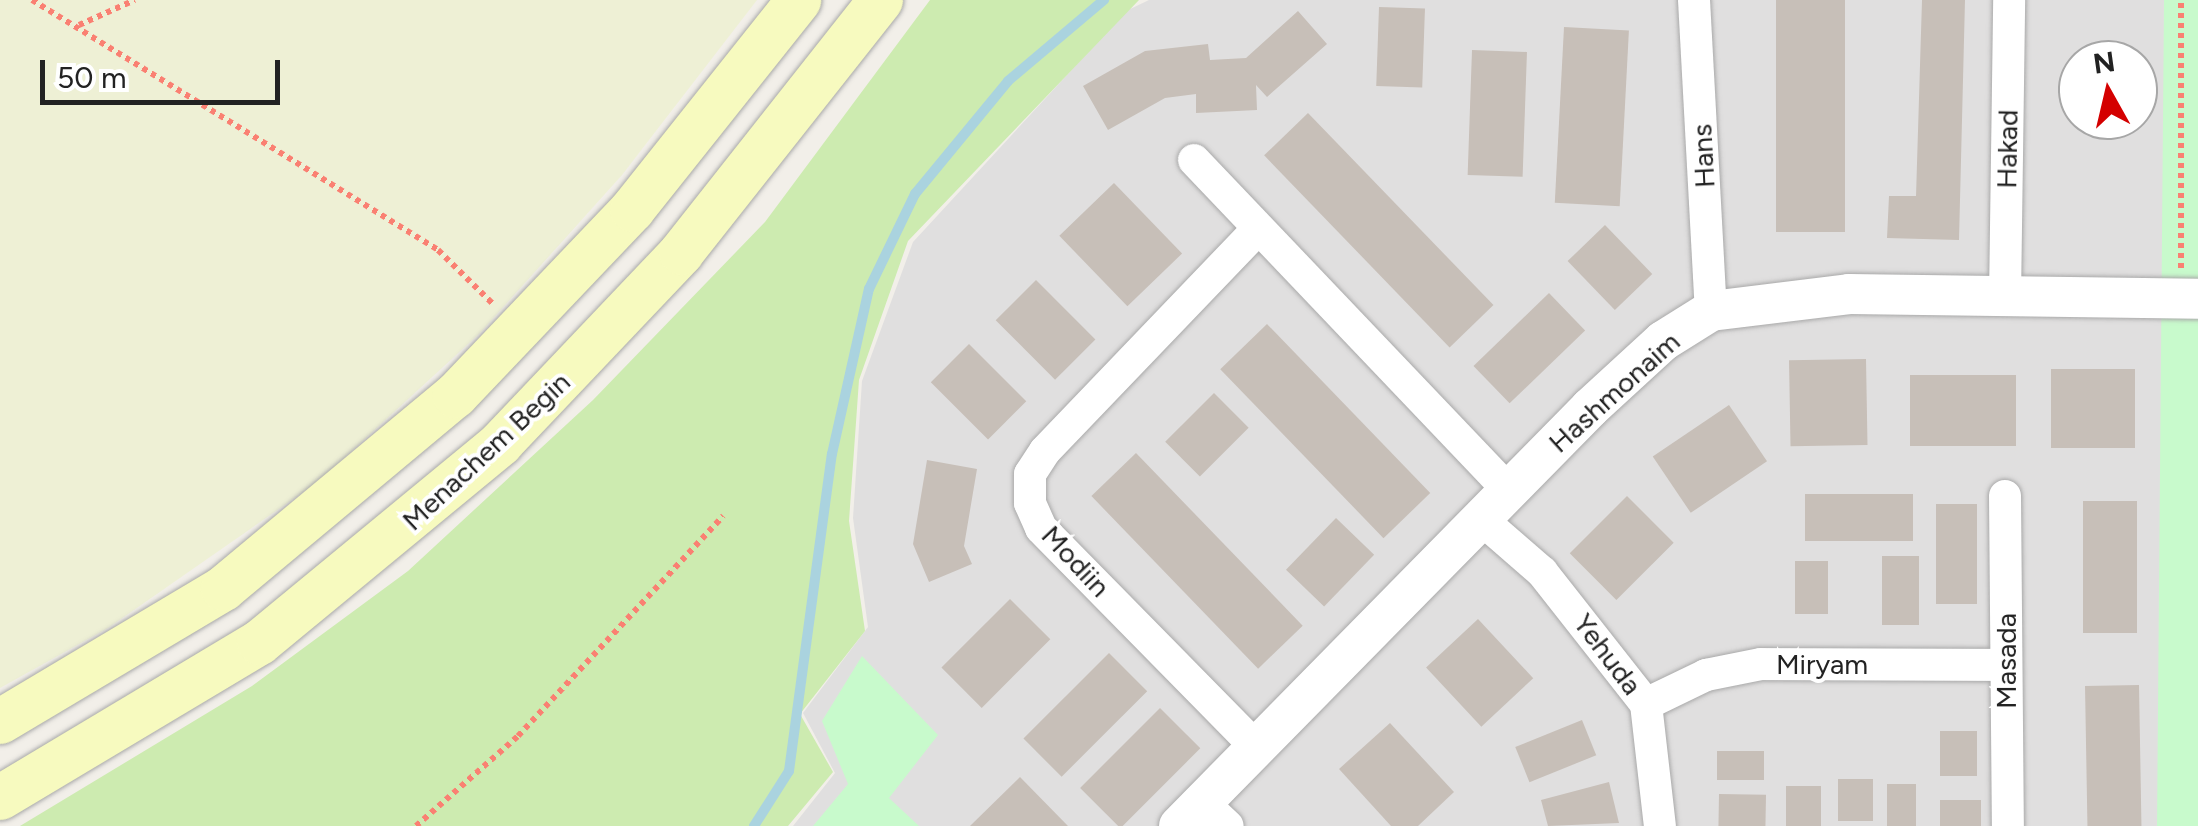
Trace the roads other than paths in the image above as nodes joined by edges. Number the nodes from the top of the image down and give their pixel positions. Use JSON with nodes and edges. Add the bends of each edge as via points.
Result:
{"nodes":[{"id":1,"x":798,"y":0,"type":"edge"},
{"id":2,"x":880,"y":0,"type":"edge"},
{"id":3,"x":1694,"y":0,"type":"edge"},
{"id":4,"x":2009,"y":0,"type":"edge"},
{"id":5,"x":1194,"y":160,"type":"dead end"},
{"id":6,"x":1257,"y":230,"type":"junction"},
{"id":7,"x":2005,"y":298,"type":"junction"},
{"id":8,"x":2190,"y":299,"type":"edge"},
{"id":9,"x":1711,"y":312,"type":"junction"},
{"id":10,"x":2005,"y":496,"type":"dead end"},
{"id":11,"x":1495,"y":505,"type":"junction"},
{"id":12,"x":2006,"y":666,"type":"junction"},
{"id":13,"x":1646,"y":704,"type":"junction"},
{"id":14,"x":0,"y":722,"type":"edge"},
{"id":15,"x":1255,"y":746,"type":"junction"},
{"id":16,"x":0,"y":797,"type":"edge"},
{"id":17,"x":1203,"y":818,"type":"edge"},
{"id":18,"x":1660,"y":826,"type":"edge"},
{"id":19,"x":2008,"y":826,"type":"edge"}],
"edges":[{"from":1,"to":14,"type":"main road","via":[[706,123],[526,325],[297,532]]},
{"from":2,"to":16,"type":"main road","name":"Menachem Begin","via":[[681,252],[500,442],[259,642]]},
{"from":3,"to":9,"type":"street","name":"Hans"},
{"from":4,"to":7,"type":"street","name":"Hakad"},
{"from":5,"to":6,"type":"street"},
{"from":6,"to":11,"type":"street"},
{"from":6,"to":15,"type":"street","name":"Modiin","via":[[1030,474],[1030,503],[1041,528]]},
{"from":7,"to":8,"type":"street","name":"Hashmonaim"},
{"from":7,"to":9,"type":"street","name":"Hashmonaim","via":[[1849,294]]},
{"from":9,"to":11,"type":"street","name":"Hashmonaim","via":[[1663,341]]},
{"from":10,"to":12,"type":"street","name":"Masada"},
{"from":11,"to":13,"type":"street","name":"Yehuda"},
{"from":11,"to":15,"type":"street","name":"Hashmonaim"},
{"from":12,"to":13,"type":"street","name":"Miryam","via":[[1760,664],[1706,675]]},
{"from":12,"to":19,"type":"street","name":"Masada"},
{"from":13,"to":18,"type":"street","name":"Yehuda"},
{"from":15,"to":17,"type":"street","name":"Hashmonaim"}]}
